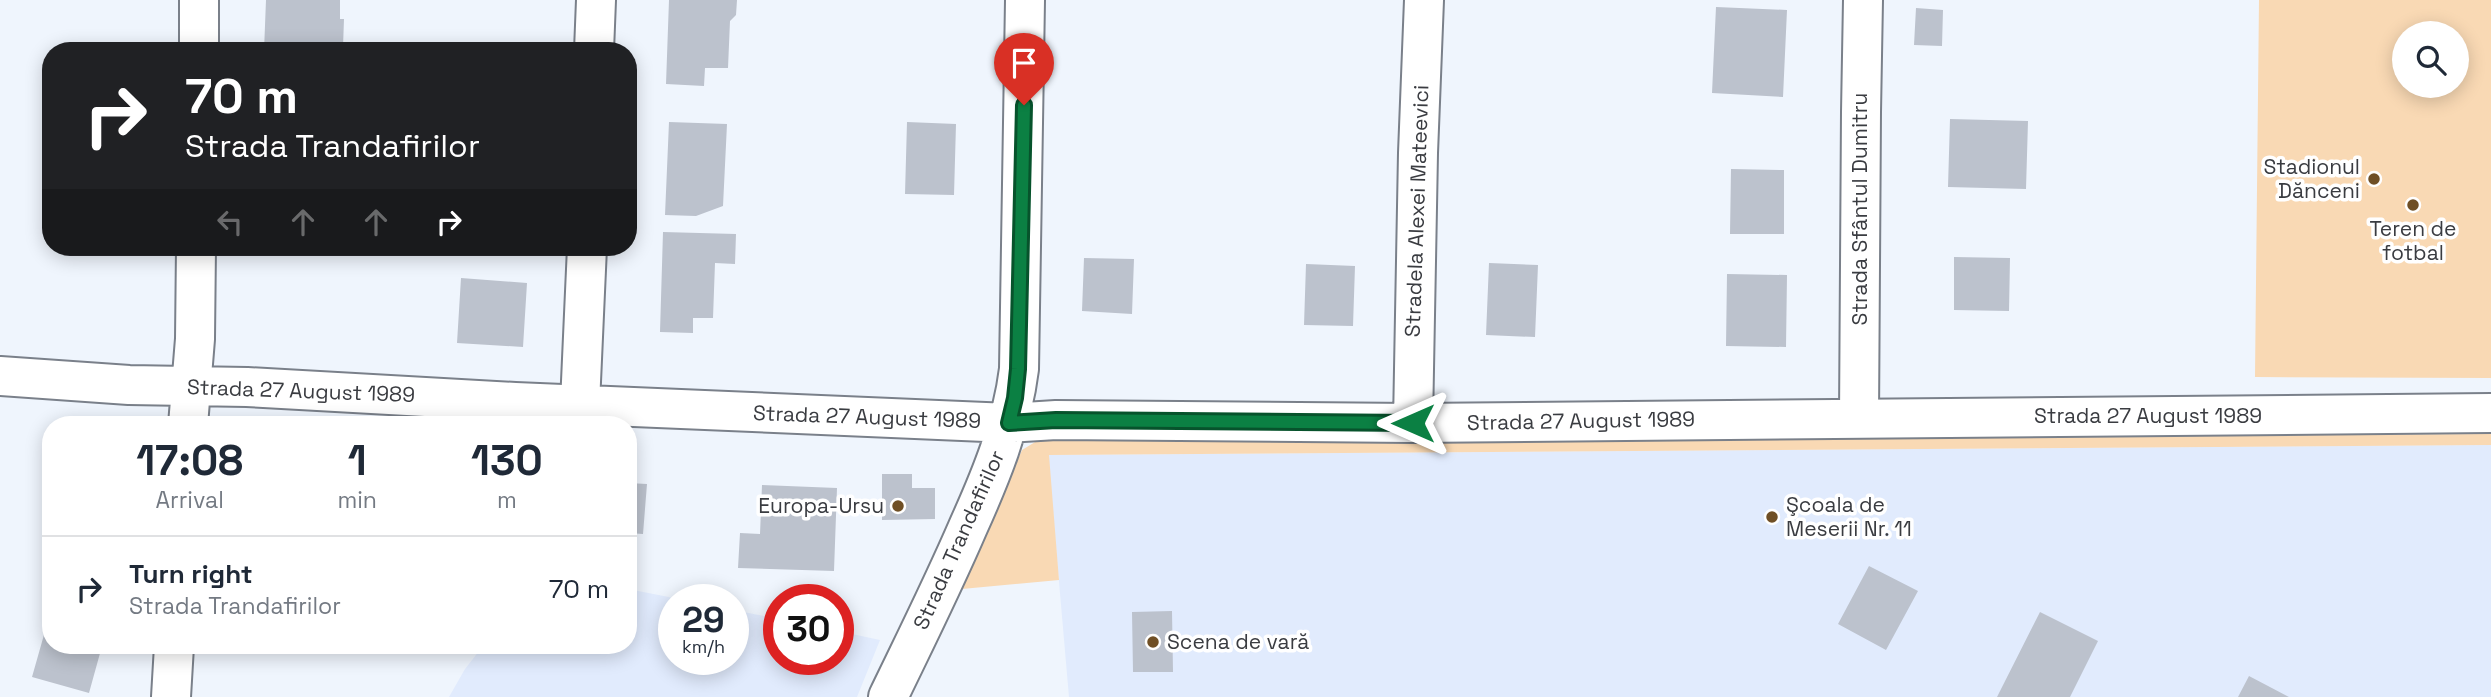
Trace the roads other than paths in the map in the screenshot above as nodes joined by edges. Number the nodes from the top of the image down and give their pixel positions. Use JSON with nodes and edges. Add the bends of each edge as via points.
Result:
{"nodes":[{"id":1,"x":200,"y":0,"type":"edge"},
{"id":2,"x":596,"y":0,"type":"edge"},
{"id":3,"x":1026,"y":0,"type":"edge"},
{"id":4,"x":1424,"y":0,"type":"edge"},
{"id":5,"x":1864,"y":0,"type":"edge"},
{"id":6,"x":199,"y":42,"type":"edge"},
{"id":7,"x":594,"y":42,"type":"edge"},
{"id":8,"x":196,"y":256,"type":"edge"},
{"id":9,"x":587,"y":256,"type":"edge"},
{"id":10,"x":0,"y":376,"type":"edge"},
{"id":11,"x":191,"y":387,"type":"junction"},
{"id":12,"x":580,"y":404,"type":"junction"},
{"id":13,"x":2491,"y":413,"type":"edge"},
{"id":14,"x":189,"y":416,"type":"edge"},
{"id":15,"x":1859,"y":418,"type":"junction"},
{"id":16,"x":1009,"y":423,"type":"junction"},
{"id":17,"x":1413,"y":423,"type":"junction"},
{"id":18,"x":174,"y":654,"type":"edge"},
{"id":19,"x":171,"y":697,"type":"edge"},
{"id":20,"x":888,"y":697,"type":"edge"}],
"edges":[{"from":1,"to":6,"type":"street"},
{"from":2,"to":7,"type":"street"},
{"from":3,"to":16,"type":"street","name":"Strada Trandafirilor","via":[[1018,369]]},
{"from":4,"to":17,"type":"street","name":"Stradela Alexei Mateevici"},
{"from":5,"to":15,"type":"street","name":"Strada Sfântul Dumitru"},
{"from":8,"to":11,"type":"street"},
{"from":9,"to":12,"type":"street"},
{"from":10,"to":11,"type":"street","name":"Strada 27 August 1989"},
{"from":11,"to":12,"type":"street","name":"Strada 27 August 1989"},
{"from":11,"to":14,"type":"street"},
{"from":12,"to":16,"type":"street","name":"Strada 27 August 1989"},
{"from":13,"to":15,"type":"street","name":"Strada 27 August 1989"},
{"from":15,"to":17,"type":"street","name":"Strada 27 August 1989"},
{"from":16,"to":17,"type":"street","name":"Strada 27 August 1989"},
{"from":16,"to":20,"type":"street","name":"Strada Trandafirilor","via":[[949,572]]},
{"from":18,"to":19,"type":"street"}]}
